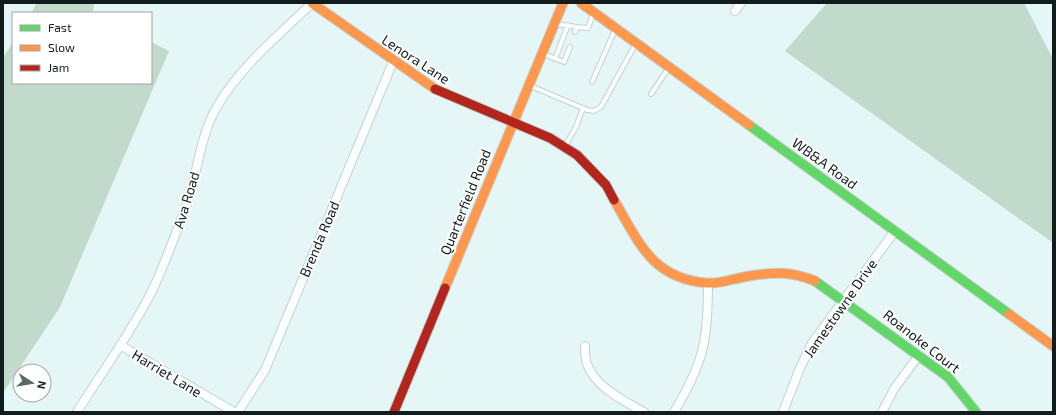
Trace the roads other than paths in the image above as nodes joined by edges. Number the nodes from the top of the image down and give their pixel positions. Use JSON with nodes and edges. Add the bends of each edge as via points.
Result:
{"nodes":[{"id":1,"x":312,"y":3,"type":"edge"},
{"id":2,"x":563,"y":3,"type":"edge"},
{"id":3,"x":581,"y":3,"type":"edge"},
{"id":4,"x":740,"y":3,"type":"edge"},
{"id":5,"x":735,"y":11,"type":"dead end"},
{"id":6,"x":594,"y":12,"type":"junction"},
{"id":7,"x":554,"y":24,"type":"junction"},
{"id":8,"x":568,"y":25,"type":"junction"},
{"id":9,"x":577,"y":27,"type":"junction"},
{"id":10,"x":616,"y":28,"type":"junction"},
{"id":11,"x":575,"y":32,"type":"dead end"},
{"id":12,"x":636,"y":43,"type":"junction"},
{"id":13,"x":570,"y":46,"type":"dead end"},
{"id":14,"x":542,"y":54,"type":"junction"},
{"id":15,"x":555,"y":59,"type":"junction"},
{"id":16,"x":393,"y":62,"type":"junction"},
{"id":17,"x":669,"y":67,"type":"junction"},
{"id":18,"x":592,"y":82,"type":"dead end"},
{"id":19,"x":528,"y":85,"type":"junction"},
{"id":20,"x":651,"y":94,"type":"dead end"},
{"id":21,"x":583,"y":108,"type":"junction"},
{"id":22,"x":513,"y":122,"type":"junction"},
{"id":23,"x":564,"y":146,"type":"junction"},
{"id":24,"x":895,"y":231,"type":"junction"},
{"id":25,"x":708,"y":283,"type":"junction"},
{"id":26,"x":844,"y":300,"type":"junction"},
{"id":27,"x":120,"y":345,"type":"junction"},
{"id":28,"x":585,"y":346,"type":"dead end"},
{"id":29,"x":1053,"y":346,"type":"edge"},
{"id":30,"x":919,"y":355,"type":"junction"},
{"id":31,"x":77,"y":412,"type":"edge"},
{"id":32,"x":234,"y":412,"type":"edge"},
{"id":33,"x":238,"y":412,"type":"edge"},
{"id":34,"x":394,"y":412,"type":"edge"},
{"id":35,"x":644,"y":412,"type":"edge"},
{"id":36,"x":674,"y":412,"type":"edge"},
{"id":37,"x":783,"y":412,"type":"edge"},
{"id":38,"x":882,"y":412,"type":"edge"},
{"id":39,"x":976,"y":412,"type":"edge"}],
"edges":[{"from":1,"to":16,"type":"street","name":"Lenora Lane"},
{"from":1,"to":27,"type":"street","name":"Ava Road","via":[[243,70],[217,106],[203,137],[185,211],[152,291]]},
{"from":2,"to":7,"type":"street","name":"Quarterfield Road"},
{"from":3,"to":6,"type":"street","name":"WB&A Road"},
{"from":4,"to":5,"type":"street"},
{"from":6,"to":9,"type":"lane","via":[[588,28]]},
{"from":6,"to":10,"type":"street","name":"WB&A Road"},
{"from":7,"to":8,"type":"lane"},
{"from":7,"to":14,"type":"street","name":"Quarterfield Road"},
{"from":8,"to":9,"type":"lane"},
{"from":8,"to":15,"type":"lane"},
{"from":9,"to":11,"type":"lane"},
{"from":10,"to":12,"type":"street","name":"WB&A Road"},
{"from":10,"to":18,"type":"lane"},
{"from":12,"to":17,"type":"street","name":"WB&A Road"},
{"from":12,"to":21,"type":"lane","via":[[601,107],[594,111]]},
{"from":13,"to":15,"type":"lane","via":[[564,62]]},
{"from":14,"to":15,"type":"lane"},
{"from":14,"to":19,"type":"street","name":"Quarterfield Road"},
{"from":16,"to":22,"type":"street","name":"Lenora Lane","via":[[429,87]]},
{"from":16,"to":33,"type":"street","name":"Brenda Road","via":[[265,370]]},
{"from":17,"to":20,"type":"lane"},
{"from":17,"to":24,"type":"street","name":"WB&A Road"},
{"from":19,"to":21,"type":"lane"},
{"from":19,"to":22,"type":"street","name":"Quarterfield Road"},
{"from":21,"to":23,"type":"lane","via":[[576,127]]},
{"from":22,"to":23,"type":"street","name":"Lenora Lane"},
{"from":22,"to":34,"type":"street","name":"Quarterfield Road"},
{"from":23,"to":25,"type":"street","name":"Lenora Lane","via":[[587,164],[606,185],[642,248],[651,258],[671,274]]},
{"from":24,"to":26,"type":"street","name":"Jamestowne Drive"},
{"from":24,"to":29,"type":"street","name":"WB&A Road"},
{"from":25,"to":26,"type":"street","name":"Roanoke Court","via":[[776,272],[790,273],[814,280]]},
{"from":25,"to":36,"type":"street","via":[[708,324],[701,358],[695,375]]},
{"from":26,"to":30,"type":"street","name":"Roanoke Court"},
{"from":26,"to":37,"type":"street","name":"Jamestowne Drive","via":[[812,343]]},
{"from":27,"to":31,"type":"street","name":"Ava Road"},
{"from":27,"to":32,"type":"street","name":"Harriet Lane"},
{"from":28,"to":35,"type":"street","via":[[591,373],[609,390]]},
{"from":30,"to":38,"type":"street","via":[[894,389]]},
{"from":30,"to":39,"type":"street","name":"Roanoke Court","via":[[948,377]]}]}
